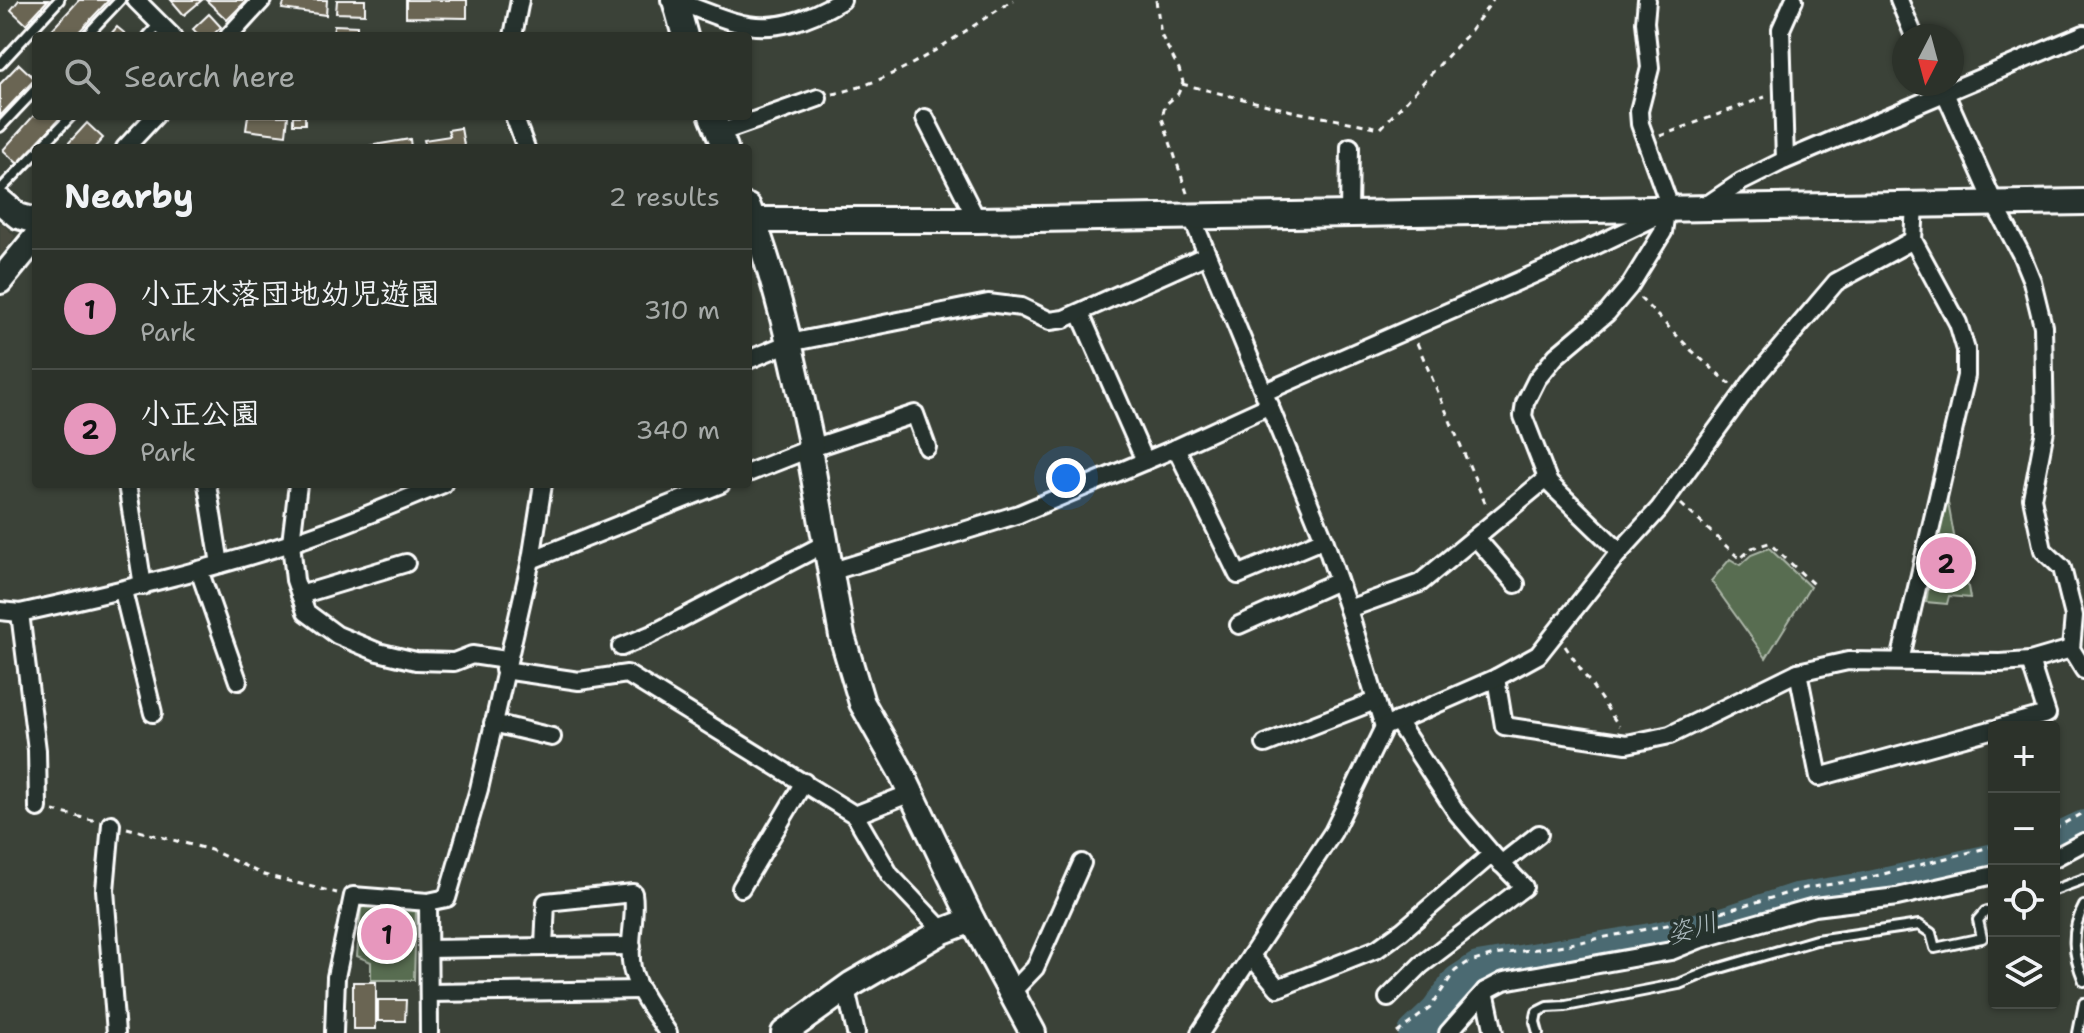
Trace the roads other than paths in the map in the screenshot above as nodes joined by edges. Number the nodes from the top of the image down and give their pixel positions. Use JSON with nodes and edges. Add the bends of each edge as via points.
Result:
{"nodes":[{"id":1,"x":59,"y":0,"type":"edge"},
{"id":2,"x":120,"y":0,"type":"edge"},
{"id":3,"x":136,"y":0,"type":"edge"},
{"id":4,"x":262,"y":0,"type":"edge"},
{"id":5,"x":520,"y":0,"type":"edge"},
{"id":6,"x":673,"y":0,"type":"edge"},
{"id":7,"x":842,"y":0,"type":"edge"},
{"id":8,"x":1647,"y":0,"type":"edge"},
{"id":9,"x":1794,"y":0,"type":"edge"},
{"id":10,"x":1899,"y":0,"type":"edge"},
{"id":11,"x":1909,"y":24,"type":"edge"},
{"id":12,"x":90,"y":32,"type":"edge"},
{"id":13,"x":160,"y":32,"type":"edge"},
{"id":14,"x":233,"y":32,"type":"edge"},
{"id":15,"x":514,"y":32,"type":"edge"},
{"id":16,"x":684,"y":32,"type":"edge"},
{"id":17,"x":2084,"y":34,"type":"edge"},
{"id":18,"x":0,"y":64,"type":"edge"},
{"id":19,"x":1964,"y":81,"type":"edge"},
{"id":20,"x":32,"y":93,"type":"edge"},
{"id":21,"x":1928,"y":96,"type":"edge"},
{"id":22,"x":1941,"y":96,"type":"edge"},
{"id":23,"x":818,"y":98,"type":"road end"},
{"id":24,"x":925,"y":118,"type":"dead end"},
{"id":25,"x":67,"y":120,"type":"edge"},
{"id":26,"x":151,"y":120,"type":"edge"},
{"id":27,"x":516,"y":120,"type":"edge"},
{"id":28,"x":0,"y":127,"type":"edge"},
{"id":29,"x":719,"y":132,"type":"edge"},
{"id":30,"x":44,"y":144,"type":"edge"},
{"id":31,"x":129,"y":144,"type":"edge"},
{"id":32,"x":524,"y":144,"type":"edge"},
{"id":33,"x":1350,"y":147,"type":"dead end"},
{"id":34,"x":32,"y":157,"type":"edge"},
{"id":35,"x":1785,"y":160,"type":"junction"},
{"id":36,"x":0,"y":190,"type":"edge"},
{"id":37,"x":0,"y":201,"type":"edge"},
{"id":38,"x":2084,"y":202,"type":"edge"},
{"id":39,"x":1994,"y":203,"type":"junction"},
{"id":40,"x":1915,"y":205,"type":"junction"},
{"id":41,"x":1704,"y":207,"type":"junction"},
{"id":42,"x":1668,"y":210,"type":"junction"},
{"id":43,"x":1349,"y":213,"type":"junction"},
{"id":44,"x":1193,"y":215,"type":"junction"},
{"id":45,"x":752,"y":217,"type":"edge"},
{"id":46,"x":32,"y":220,"type":"edge"},
{"id":47,"x":977,"y":220,"type":"junction"},
{"id":48,"x":752,"y":224,"type":"edge"},
{"id":49,"x":1913,"y":240,"type":"junction"},
{"id":50,"x":32,"y":242,"type":"edge"},
{"id":51,"x":1207,"y":255,"type":"junction"},
{"id":52,"x":0,"y":281,"type":"edge"},
{"id":53,"x":1080,"y":313,"type":"junction"},
{"id":54,"x":789,"y":343,"type":"junction"},
{"id":55,"x":752,"y":358,"type":"edge"},
{"id":56,"x":1267,"y":398,"type":"junction"},
{"id":57,"x":927,"y":447,"type":"dead end"},
{"id":58,"x":1176,"y":448,"type":"junction"},
{"id":59,"x":809,"y":449,"type":"junction"},
{"id":60,"x":1145,"y":461,"type":"junction"},
{"id":61,"x":752,"y":471,"type":"edge"},
{"id":62,"x":1547,"y":478,"type":"junction"},
{"id":63,"x":128,"y":488,"type":"edge"},
{"id":64,"x":208,"y":488,"type":"edge"},
{"id":65,"x":298,"y":488,"type":"edge"},
{"id":66,"x":433,"y":488,"type":"edge"},
{"id":67,"x":542,"y":488,"type":"edge"},
{"id":68,"x":711,"y":488,"type":"edge"},
{"id":69,"x":1476,"y":538,"type":"junction"},
{"id":70,"x":1324,"y":539,"type":"junction"},
{"id":71,"x":828,"y":542,"type":"junction"},
{"id":72,"x":291,"y":543,"type":"junction"},
{"id":73,"x":1620,"y":552,"type":"junction"},
{"id":74,"x":531,"y":560,"type":"junction"},
{"id":75,"x":406,"y":563,"type":"dead end"},
{"id":76,"x":220,"y":564,"type":"junction"},
{"id":77,"x":199,"y":570,"type":"junction"},
{"id":78,"x":833,"y":571,"type":"junction"},
{"id":79,"x":1338,"y":581,"type":"junction"},
{"id":80,"x":1516,"y":584,"type":"dead end"},
{"id":81,"x":143,"y":586,"type":"junction"},
{"id":82,"x":123,"y":591,"type":"junction"},
{"id":83,"x":300,"y":595,"type":"junction"},
{"id":84,"x":1348,"y":609,"type":"junction"},
{"id":85,"x":0,"y":611,"type":"edge"},
{"id":86,"x":20,"y":613,"type":"junction"},
{"id":87,"x":2079,"y":614,"type":"edge"},
{"id":88,"x":1239,"y":625,"type":"dead end"},
{"id":89,"x":621,"y":647,"type":"dead end"},
{"id":90,"x":2071,"y":649,"type":"junction"},
{"id":91,"x":1900,"y":661,"type":"junction"},
{"id":92,"x":2030,"y":661,"type":"junction"},
{"id":93,"x":505,"y":665,"type":"junction"},
{"id":94,"x":2084,"y":670,"type":"edge"},
{"id":95,"x":1798,"y":672,"type":"junction"},
{"id":96,"x":1496,"y":678,"type":"junction"},
{"id":97,"x":238,"y":681,"type":"dead end"},
{"id":98,"x":1375,"y":701,"type":"junction"},
{"id":99,"x":153,"y":713,"type":"dead end"},
{"id":100,"x":2022,"y":721,"type":"edge"},
{"id":101,"x":493,"y":723,"type":"junction"},
{"id":102,"x":1390,"y":724,"type":"junction"},
{"id":103,"x":1988,"y":731,"type":"edge"},
{"id":104,"x":552,"y":737,"type":"dead end"},
{"id":105,"x":1265,"y":744,"type":"dead end"},
{"id":106,"x":804,"y":782,"type":"junction"},
{"id":107,"x":911,"y":793,"type":"junction"},
{"id":108,"x":38,"y":808,"type":"road end"},
{"id":109,"x":855,"y":815,"type":"junction"},
{"id":110,"x":111,"y":824,"type":"road end"},
{"id":111,"x":1539,"y":834,"type":"dead end"},
{"id":112,"x":2084,"y":842,"type":"edge"},
{"id":113,"x":2060,"y":855,"type":"edge"},
{"id":114,"x":1496,"y":859,"type":"junction"},
{"id":115,"x":1082,"y":863,"type":"dead end"},
{"id":116,"x":1988,"y":876,"type":"edge"},
{"id":117,"x":2084,"y":879,"type":"edge"},
{"id":118,"x":741,"y":888,"type":"dead end"},
{"id":119,"x":2060,"y":888,"type":"edge"},
{"id":120,"x":428,"y":902,"type":"junction"},
{"id":121,"x":2084,"y":906,"type":"edge"},
{"id":122,"x":1988,"y":911,"type":"edge"},
{"id":123,"x":972,"y":920,"type":"junction"},
{"id":124,"x":943,"y":931,"type":"junction"},
{"id":125,"x":632,"y":946,"type":"junction"},
{"id":126,"x":544,"y":947,"type":"junction"},
{"id":127,"x":429,"y":949,"type":"junction"},
{"id":128,"x":1251,"y":956,"type":"junction"},
{"id":129,"x":2084,"y":981,"type":"edge"},
{"id":130,"x":846,"y":989,"type":"junction"},
{"id":131,"x":641,"y":990,"type":"junction"},
{"id":132,"x":1485,"y":991,"type":"junction"},
{"id":133,"x":429,"y":993,"type":"junction"},
{"id":134,"x":1011,"y":993,"type":"junction"},
{"id":135,"x":1388,"y":998,"type":"dead end"},
{"id":136,"x":2084,"y":1003,"type":"edge"},
{"id":137,"x":116,"y":1033,"type":"edge"},
{"id":138,"x":334,"y":1033,"type":"edge"},
{"id":139,"x":429,"y":1033,"type":"edge"},
{"id":140,"x":668,"y":1033,"type":"edge"},
{"id":141,"x":786,"y":1033,"type":"edge"},
{"id":142,"x":856,"y":1033,"type":"edge"},
{"id":143,"x":1033,"y":1033,"type":"edge"},
{"id":144,"x":1200,"y":1033,"type":"edge"},
{"id":145,"x":1448,"y":1033,"type":"edge"},
{"id":146,"x":1494,"y":1033,"type":"edge"},
{"id":147,"x":1538,"y":1033,"type":"edge"},
{"id":148,"x":2078,"y":1033,"type":"edge"}],
"edges":[{"from":1,"to":18,"type":"lane"},
{"from":2,"to":12,"type":"lane"},
{"from":3,"to":13,"type":"street"},
{"from":4,"to":14,"type":"street"},
{"from":5,"to":15,"type":"street"},
{"from":6,"to":7,"type":"street","via":[[751,26],[813,17]]},
{"from":6,"to":16,"type":"street"},
{"from":8,"to":42,"type":"street","via":[[1650,68],[1640,124]]},
{"from":9,"to":35,"type":"street","via":[[1781,29]]},
{"from":10,"to":11,"type":"street"},
{"from":17,"to":19,"type":"street"},
{"from":20,"to":28,"type":"lane"},
{"from":21,"to":35,"type":"street"},
{"from":22,"to":39,"type":"street"},
{"from":23,"to":29,"type":"street"},
{"from":24,"to":47,"type":"street"},
{"from":25,"to":30,"type":"lane"},
{"from":26,"to":31,"type":"street"},
{"from":27,"to":32,"type":"street"},
{"from":33,"to":43,"type":"street"},
{"from":34,"to":36,"type":"lane"},
{"from":35,"to":41,"type":"street"},
{"from":37,"to":46,"type":"street"},
{"from":38,"to":39,"type":"street"},
{"from":39,"to":40,"type":"street"},
{"from":39,"to":87,"type":"street","via":[[2032,281],[2043,326],[2045,430],[2032,498],[2043,550],[2062,568]]},
{"from":40,"to":41,"type":"street"},
{"from":40,"to":49,"type":"street"},
{"from":41,"to":42,"type":"street"},
{"from":42,"to":43,"type":"street"},
{"from":42,"to":56,"type":"street"},
{"from":42,"to":62,"type":"street","via":[[1663,232],[1629,287],[1556,356],[1525,403],[1523,416]]},
{"from":43,"to":44,"type":"street"},
{"from":44,"to":47,"type":"street"},
{"from":44,"to":51,"type":"street"},
{"from":45,"to":47,"type":"street"},
{"from":48,"to":54,"type":"street","via":[[768,261]]},
{"from":49,"to":73,"type":"street","via":[[1836,282]]},
{"from":49,"to":91,"type":"street","via":[[1958,323],[1966,376]]},
{"from":50,"to":52,"type":"street"},
{"from":51,"to":53,"type":"street"},
{"from":51,"to":56,"type":"street"},
{"from":53,"to":54,"type":"street","via":[[1050,321],[1021,307],[988,303]]},
{"from":53,"to":60,"type":"street"},
{"from":54,"to":55,"type":"street"},
{"from":54,"to":59,"type":"street"},
{"from":56,"to":58,"type":"street"},
{"from":56,"to":70,"type":"street"},
{"from":57,"to":59,"type":"street","via":[[915,414]]},
{"from":58,"to":60,"type":"street"},
{"from":58,"to":70,"type":"street","via":[[1238,575]]},
{"from":59,"to":61,"type":"street"},
{"from":59,"to":71,"type":"street"},
{"from":60,"to":78,"type":"street","via":[[1019,514]]},
{"from":62,"to":69,"type":"street"},
{"from":62,"to":73,"type":"street"},
{"from":63,"to":81,"type":"street"},
{"from":64,"to":76,"type":"street"},
{"from":65,"to":72,"type":"street"},
{"from":66,"to":72,"type":"street"},
{"from":67,"to":74,"type":"street"},
{"from":68,"to":74,"type":"street"},
{"from":69,"to":80,"type":"street"},
{"from":69,"to":84,"type":"street","via":[[1420,583]]},
{"from":70,"to":79,"type":"street"},
{"from":71,"to":78,"type":"street"},
{"from":71,"to":89,"type":"street"},
{"from":72,"to":76,"type":"street"},
{"from":72,"to":83,"type":"street"},
{"from":73,"to":96,"type":"street","via":[[1538,655]]},
{"from":74,"to":93,"type":"street"},
{"from":75,"to":83,"type":"street"},
{"from":76,"to":77,"type":"street"},
{"from":77,"to":81,"type":"street"},
{"from":77,"to":97,"type":"street"},
{"from":78,"to":107,"type":"street","via":[[842,636],[862,703]]},
{"from":79,"to":84,"type":"street"},
{"from":79,"to":88,"type":"street"},
{"from":81,"to":82,"type":"street"},
{"from":82,"to":86,"type":"street"},
{"from":82,"to":99,"type":"street"},
{"from":83,"to":93,"type":"street","via":[[306,612],[337,635],[378,652],[416,661],[454,662],[472,655]]},
{"from":84,"to":98,"type":"street"},
{"from":85,"to":86,"type":"street"},
{"from":86,"to":108,"type":"street","via":[[37,750]]},
{"from":87,"to":90,"type":"street"},
{"from":90,"to":92,"type":"street"},
{"from":90,"to":94,"type":"street"},
{"from":91,"to":92,"type":"street"},
{"from":91,"to":95,"type":"street","via":[[1848,661]]},
{"from":92,"to":100,"type":"street","via":[[2047,714]]},
{"from":93,"to":101,"type":"street"},
{"from":93,"to":106,"type":"street","via":[[579,681],[627,674]]},
{"from":95,"to":96,"type":"street","via":[[1670,735],[1627,744],[1504,726]]},
{"from":95,"to":103,"type":"street","via":[[1819,777]]},
{"from":96,"to":102,"type":"street"},
{"from":98,"to":102,"type":"street"},
{"from":98,"to":105,"type":"street"},
{"from":101,"to":104,"type":"street"},
{"from":101,"to":120,"type":"street","via":[[447,898]]},
{"from":102,"to":114,"type":"street"},
{"from":102,"to":128,"type":"street","via":[[1333,832]]},
{"from":106,"to":109,"type":"street"},
{"from":106,"to":118,"type":"street"},
{"from":107,"to":109,"type":"street"},
{"from":107,"to":123,"type":"street"},
{"from":109,"to":124,"type":"street","via":[[890,875]]},
{"from":110,"to":137,"type":"street","via":[[105,890]]},
{"from":111,"to":114,"type":"street"},
{"from":112,"to":113,"type":"street"},
{"from":114,"to":128,"type":"street","via":[[1377,949],[1278,988]]},
{"from":114,"to":135,"type":"street","via":[[1524,887],[1421,965]]},
{"from":115,"to":134,"type":"street","via":[[1035,968]]},
{"from":116,"to":132,"type":"street","via":[[1897,897],[1814,907],[1671,951],[1504,981]]},
{"from":117,"to":119,"type":"lane"},
{"from":120,"to":127,"type":"street"},
{"from":120,"to":138,"type":"street","via":[[353,896],[336,977]]},
{"from":121,"to":129,"type":"lane","via":[[2076,919],[2074,941],[2074,958]]},
{"from":122,"to":147,"type":"lane","via":[[1978,920],[1982,938],[1935,948],[1931,933],[1919,925],[1816,940],[1679,984],[1547,1007],[1537,1012]]},
{"from":123,"to":124,"type":"street"},
{"from":123,"to":134,"type":"street"},
{"from":124,"to":130,"type":"street"},
{"from":125,"to":126,"type":"street"},
{"from":125,"to":126,"type":"street","via":[[633,893],[546,902]]},
{"from":125,"to":131,"type":"street","via":[[632,968]]},
{"from":126,"to":127,"type":"street"},
{"from":127,"to":133,"type":"street"},
{"from":128,"to":144,"type":"street"},
{"from":130,"to":141,"type":"street"},
{"from":130,"to":142,"type":"street"},
{"from":131,"to":133,"type":"street"},
{"from":131,"to":140,"type":"street"},
{"from":132,"to":145,"type":"street"},
{"from":132,"to":146,"type":"street"},
{"from":133,"to":139,"type":"street"},
{"from":134,"to":143,"type":"street"},
{"from":136,"to":148,"type":"lane"}]}
